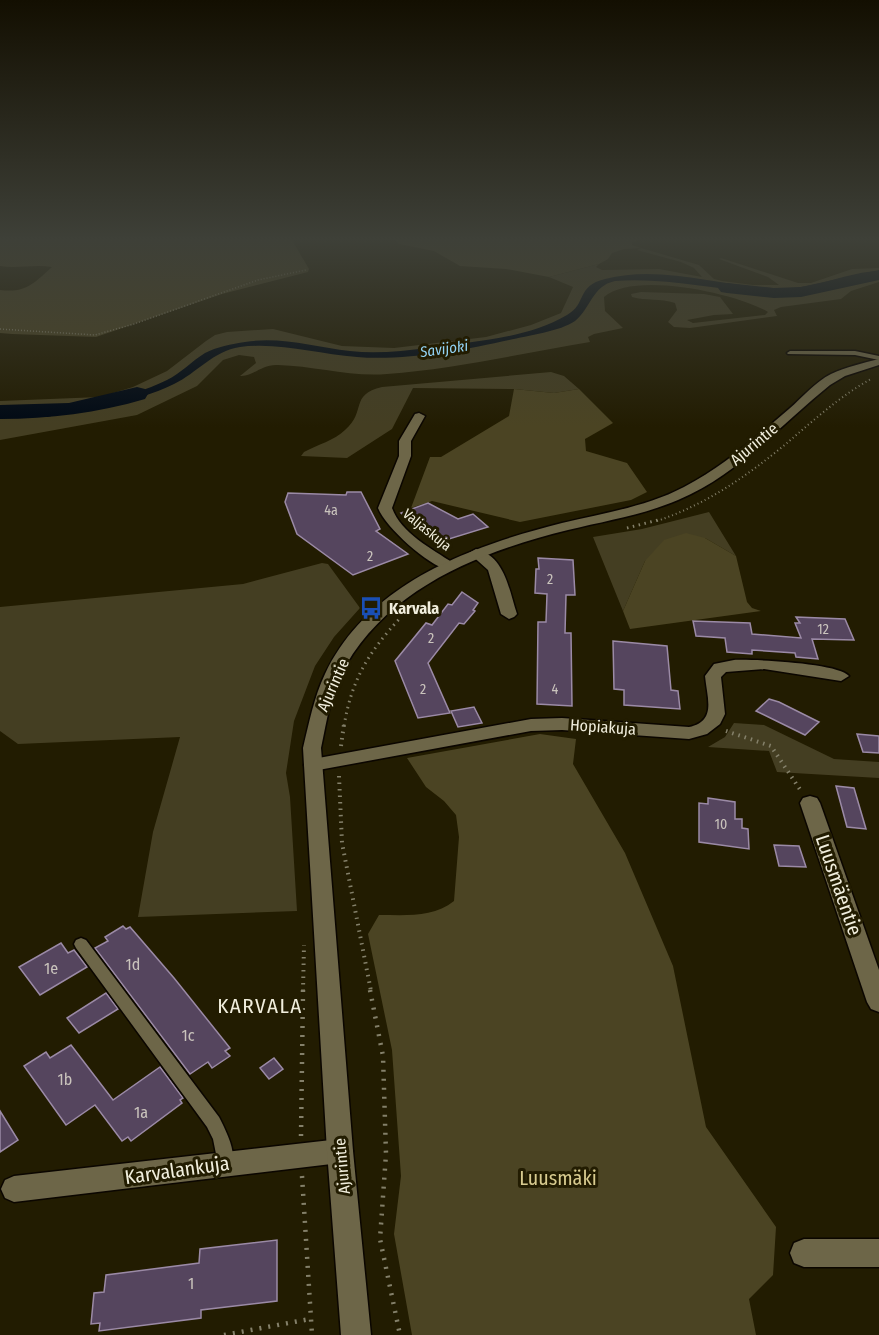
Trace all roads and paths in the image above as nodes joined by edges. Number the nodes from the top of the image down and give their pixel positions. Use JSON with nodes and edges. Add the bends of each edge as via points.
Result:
{"nodes":[{"id":1,"x":195,"y":302,"type":"edge"},
{"id":2,"x":0,"y":329,"type":"edge"},
{"id":3,"x":790,"y":353,"type":"dead end"},
{"id":4,"x":879,"y":360,"type":"edge"},
{"id":5,"x":879,"y":375,"type":"edge"},
{"id":6,"x":418,"y":416,"type":"dead end"},
{"id":7,"x":620,"y":529,"type":"dead end"},
{"id":8,"x":476,"y":553,"type":"junction"},
{"id":9,"x":448,"y":566,"type":"junction"},
{"id":10,"x":406,"y":611,"type":"dead end"},
{"id":11,"x":509,"y":614,"type":"dead end"},
{"id":12,"x":841,"y":676,"type":"dead end"},
{"id":13,"x":710,"y":727,"type":"junction"},
{"id":14,"x":339,"y":761,"type":"junction"},
{"id":15,"x":313,"y":765,"type":"junction"},
{"id":16,"x":810,"y":803,"type":"joint"},
{"id":17,"x":304,"y":940,"type":"dead end"},
{"id":18,"x":81,"y":945,"type":"dead end"},
{"id":19,"x":879,"y":1002,"type":"edge"},
{"id":20,"x":340,"y":1151,"type":"junction"},
{"id":21,"x":301,"y":1155,"type":"junction"},
{"id":22,"x":225,"y":1163,"type":"junction"},
{"id":23,"x":14,"y":1189,"type":"dead end"},
{"id":24,"x":804,"y":1253,"type":"dead end"},
{"id":25,"x":879,"y":1253,"type":"edge"},
{"id":26,"x":311,"y":1319,"type":"junction"},
{"id":27,"x":224,"y":1335,"type":"edge"},
{"id":28,"x":312,"y":1335,"type":"edge"},
{"id":29,"x":356,"y":1335,"type":"edge"},
{"id":30,"x":400,"y":1335,"type":"edge"}],
"edges":[{"from":1,"to":2,"type":"path","via":[[95,335]]},
{"from":3,"to":4,"type":"lane","via":[[855,353]]},
{"from":4,"to":8,"type":"street","name":"Ajurintie","via":[[834,377],[734,462],[683,493],[639,509],[533,534]]},
{"from":5,"to":7,"type":"path","via":[[848,392],[745,478],[715,498],[651,524]]},
{"from":6,"to":9,"type":"street","name":"Valjaskuja","via":[[405,441],[405,456],[385,508],[386,515]]},
{"from":8,"to":9,"type":"street","name":"Ajurintie"},
{"from":8,"to":11,"type":"street","via":[[495,568]]},
{"from":9,"to":15,"type":"street","name":"Ajurintie","via":[[383,611],[337,666],[321,706],[312,748]]},
{"from":10,"to":14,"type":"path","via":[[356,674],[345,713]]},
{"from":12,"to":13,"type":"street","via":[[790,668],[720,668],[713,676],[717,715]]},
{"from":13,"to":14,"type":"street","name":"Hopiakuja","via":[[689,733],[531,725]]},
{"from":13,"to":16,"type":"path","via":[[771,747]]},
{"from":14,"to":15,"type":"street","name":"Hopiakuja"},
{"from":14,"to":30,"type":"path","via":[[342,843],[382,1056],[386,1154],[380,1239]]},
{"from":15,"to":20,"type":"street","name":"Ajurintie"},
{"from":16,"to":19,"type":"street","name":"Luusmäentie"},
{"from":17,"to":21,"type":"path"},
{"from":18,"to":22,"type":"lane","via":[[213,1122],[221,1138]]},
{"from":20,"to":21,"type":"street","name":"Karvalankuja"},
{"from":20,"to":29,"type":"street","name":"Ajurintie"},
{"from":21,"to":22,"type":"street","name":"Karvalankuja"},
{"from":21,"to":26,"type":"path"},
{"from":22,"to":23,"type":"street","name":"Karvalankuja"},
{"from":24,"to":25,"type":"street"},
{"from":26,"to":27,"type":"path"},
{"from":26,"to":28,"type":"path"}]}
